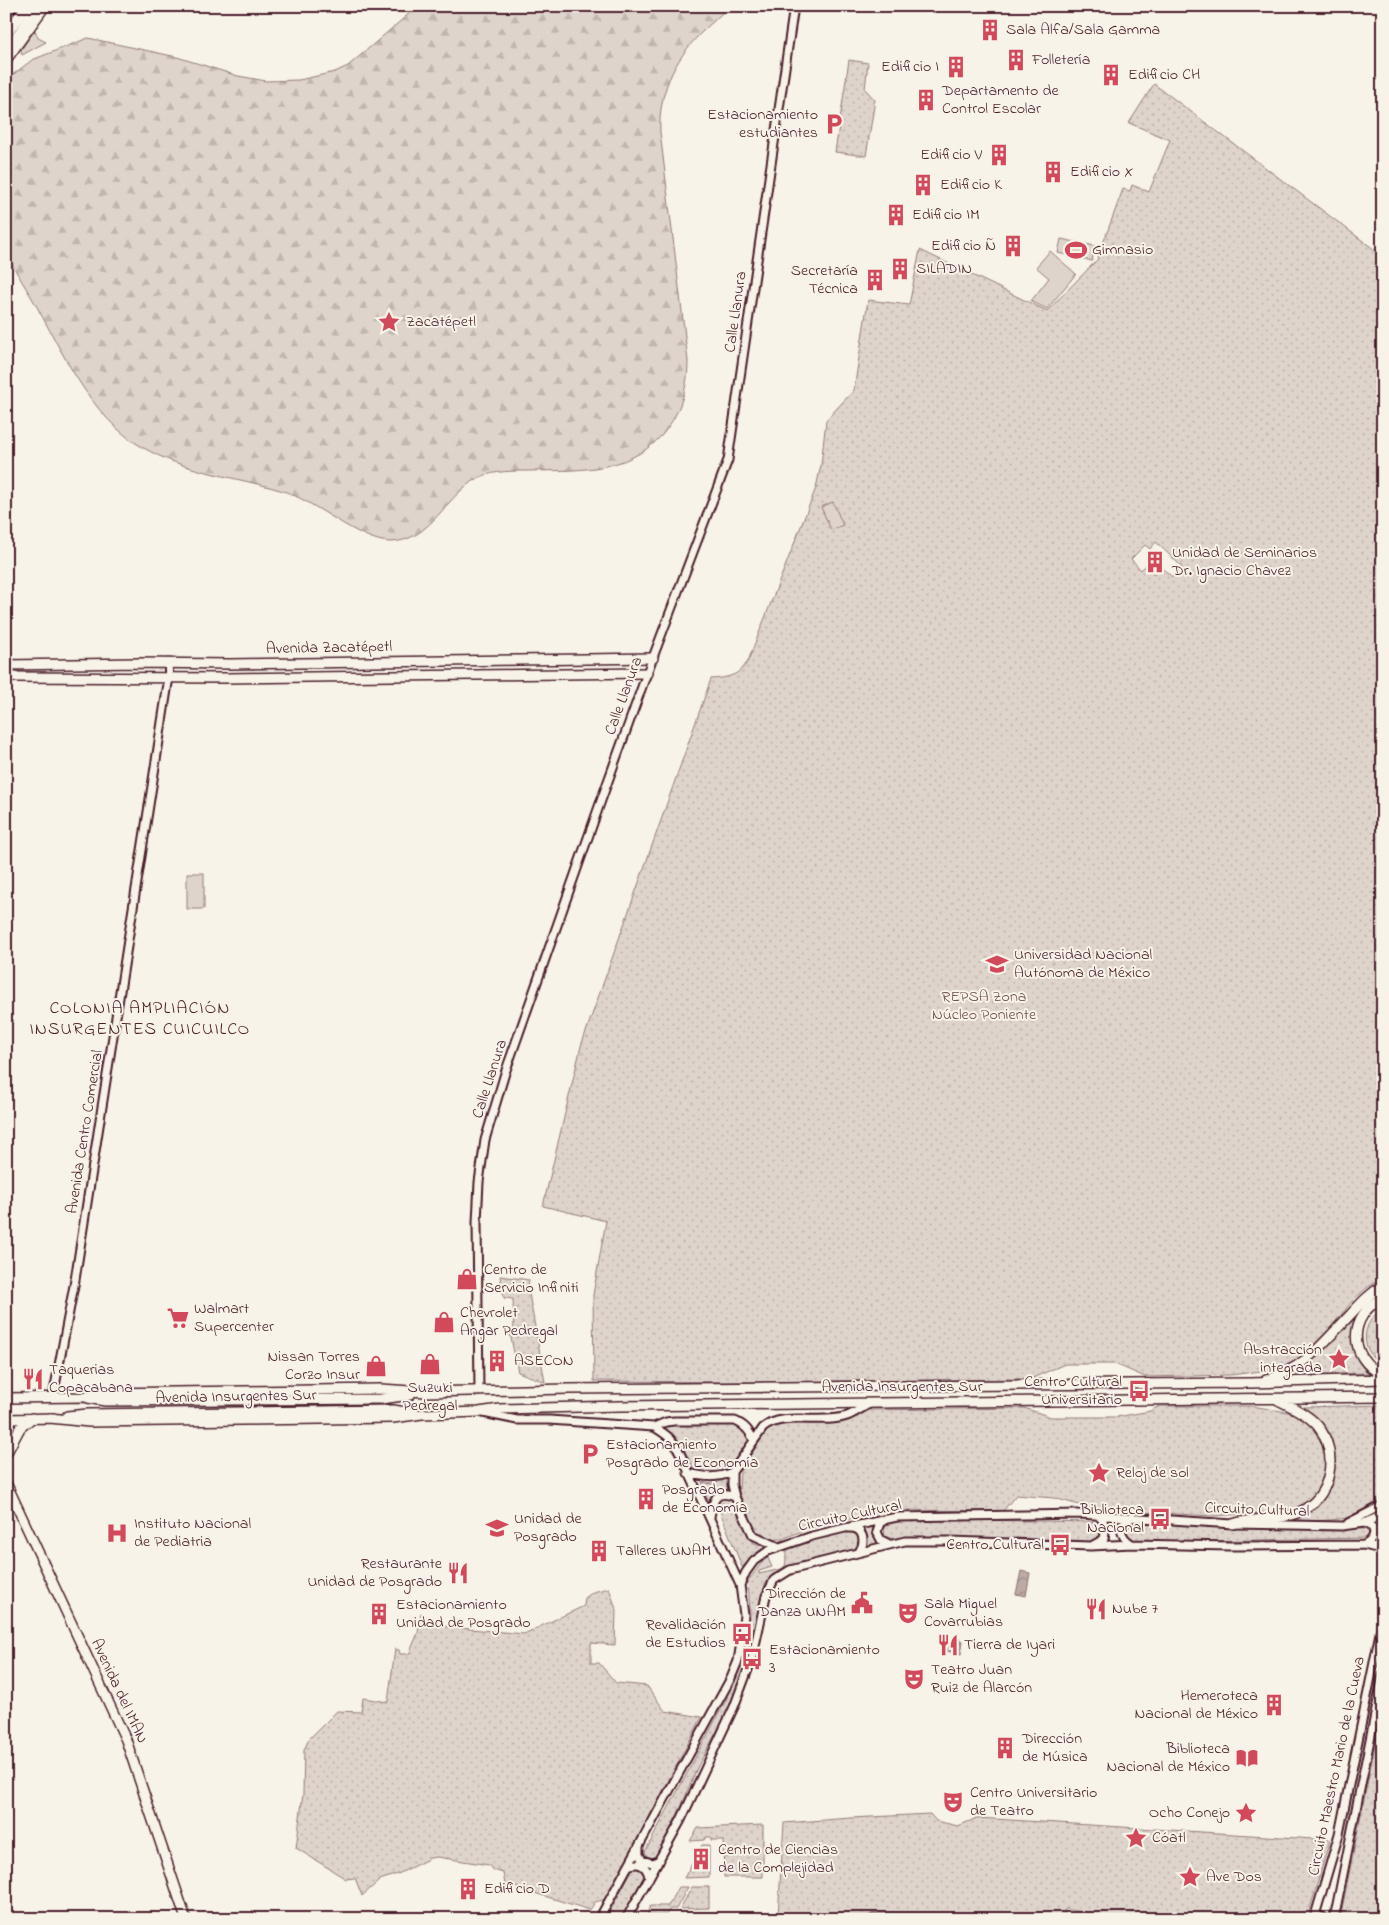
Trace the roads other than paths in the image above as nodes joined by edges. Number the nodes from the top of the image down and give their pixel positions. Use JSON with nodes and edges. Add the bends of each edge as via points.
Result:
{"nodes":[{"id":1,"x":11,"y":6,"type":"edge"},
{"id":2,"x":19,"y":6,"type":"edge"},
{"id":3,"x":27,"y":6,"type":"edge"},
{"id":4,"x":38,"y":6,"type":"edge"},
{"id":5,"x":46,"y":6,"type":"edge"},
{"id":6,"x":794,"y":6,"type":"edge"},
{"id":7,"x":6,"y":13,"type":"edge"},
{"id":8,"x":6,"y":24,"type":"edge"},
{"id":9,"x":6,"y":34,"type":"edge"},
{"id":10,"x":6,"y":52,"type":"edge"},
{"id":11,"x":6,"y":60,"type":"edge"},
{"id":12,"x":618,"y":658,"type":"junction"},
{"id":13,"x":653,"y":658,"type":"junction"},
{"id":14,"x":526,"y":660,"type":"junction"},
{"id":15,"x":168,"y":663,"type":"junction"},
{"id":16,"x":6,"y":665,"type":"edge"},
{"id":17,"x":647,"y":672,"type":"junction"},
{"id":18,"x":618,"y":673,"type":"junction"},
{"id":19,"x":526,"y":674,"type":"junction"},
{"id":20,"x":6,"y":677,"type":"edge"},
{"id":21,"x":169,"y":678,"type":"junction"},
{"id":22,"x":1383,"y":1286,"type":"edge"},
{"id":23,"x":1383,"y":1298,"type":"edge"},
{"id":24,"x":1383,"y":1375,"type":"edge"},
{"id":25,"x":1383,"y":1379,"type":"edge"},
{"id":26,"x":1250,"y":1383,"type":"junction"},
{"id":27,"x":479,"y":1391,"type":"junction"},
{"id":28,"x":53,"y":1397,"type":"junction"},
{"id":29,"x":1383,"y":1397,"type":"edge"},
{"id":30,"x":6,"y":1398,"type":"edge"},
{"id":31,"x":1276,"y":1399,"type":"junction"},
{"id":32,"x":873,"y":1402,"type":"junction"},
{"id":33,"x":479,"y":1412,"type":"junction"},
{"id":34,"x":32,"y":1418,"type":"junction"},
{"id":35,"x":6,"y":1419,"type":"edge"},
{"id":36,"x":654,"y":1427,"type":"junction"},
{"id":37,"x":10,"y":1436,"type":"edge"},
{"id":38,"x":754,"y":1440,"type":"junction"},
{"id":39,"x":6,"y":1454,"type":"edge"},
{"id":40,"x":732,"y":1472,"type":"junction"},
{"id":41,"x":688,"y":1473,"type":"junction"},
{"id":42,"x":6,"y":1483,"type":"edge"},
{"id":43,"x":735,"y":1497,"type":"junction"},
{"id":44,"x":1383,"y":1505,"type":"edge"},
{"id":45,"x":1097,"y":1515,"type":"junction"},
{"id":46,"x":1383,"y":1515,"type":"edge"},
{"id":47,"x":1134,"y":1517,"type":"junction"},
{"id":48,"x":710,"y":1518,"type":"junction"},
{"id":49,"x":888,"y":1518,"type":"junction"},
{"id":50,"x":1364,"y":1523,"type":"junction"},
{"id":51,"x":1233,"y":1524,"type":"junction"},
{"id":52,"x":1342,"y":1526,"type":"junction"},
{"id":53,"x":845,"y":1528,"type":"junction"},
{"id":54,"x":890,"y":1544,"type":"junction"},
{"id":55,"x":1132,"y":1544,"type":"junction"},
{"id":56,"x":1364,"y":1545,"type":"junction"},
{"id":57,"x":1091,"y":1546,"type":"junction"},
{"id":58,"x":780,"y":1548,"type":"junction"},
{"id":59,"x":859,"y":1552,"type":"junction"},
{"id":60,"x":1383,"y":1554,"type":"edge"},
{"id":61,"x":740,"y":1585,"type":"junction"},
{"id":62,"x":1383,"y":1618,"type":"edge"},
{"id":63,"x":1383,"y":1675,"type":"edge"},
{"id":64,"x":641,"y":1844,"type":"junction"},
{"id":65,"x":660,"y":1859,"type":"junction"},
{"id":66,"x":628,"y":1866,"type":"junction"},
{"id":67,"x":649,"y":1878,"type":"junction"},
{"id":68,"x":1315,"y":1916,"type":"edge"},
{"id":69,"x":186,"y":1919,"type":"edge"},
{"id":70,"x":599,"y":1919,"type":"edge"},
{"id":71,"x":626,"y":1919,"type":"edge"},
{"id":72,"x":873,"y":1919,"type":"edge"},
{"id":73,"x":946,"y":1919,"type":"edge"},
{"id":74,"x":1325,"y":1919,"type":"edge"},
{"id":75,"x":1334,"y":1919,"type":"edge"}],
"edges":[{"from":1,"to":7,"type":"highway"},
{"from":2,"to":8,"type":"highway"},
{"from":3,"to":9,"type":"highway"},
{"from":4,"to":10,"type":"highway"},
{"from":5,"to":11,"type":"main road"},
{"from":6,"to":13,"type":"street","name":"Calle Llanura","via":[[728,460]]},
{"from":12,"to":13,"type":"main road","name":"Avenida Zacatépetl"},
{"from":12,"to":14,"type":"main road","name":"Avenida Zacatépetl"},
{"from":12,"to":18,"type":"main road"},
{"from":13,"to":17,"type":"street","name":"Calle Llanura"},
{"from":14,"to":15,"type":"main road","name":"Avenida Zacatépetl"},
{"from":14,"to":19,"type":"main road"},
{"from":15,"to":16,"type":"main road","name":"Avenida Zacatépetl"},
{"from":15,"to":21,"type":"street","name":"Avenida Centro Comercial"},
{"from":17,"to":18,"type":"main road","name":"Avenida Zacatépetl"},
{"from":17,"to":27,"type":"street","name":"Calle Llanura","via":[[487,1132],[477,1213]]},
{"from":18,"to":19,"type":"main road","name":"Avenida Zacatépetl"},
{"from":19,"to":21,"type":"main road","name":"Avenida Zacatépetl"},
{"from":20,"to":21,"type":"main road","name":"Avenida Zacatépetl"},
{"from":21,"to":28,"type":"street","name":"Avenida Centro Comercial","via":[[75,1280]]},
{"from":22,"to":26,"type":"main road","via":[[1367,1296],[1304,1362],[1280,1375]]},
{"from":23,"to":24,"type":"main road","via":[[1364,1314],[1356,1341],[1366,1362]]},
{"from":25,"to":26,"type":"main road","name":"Avenida Insurgentes Sur"},
{"from":26,"to":27,"type":"main road","name":"Avenida Insurgentes Sur"},
{"from":27,"to":28,"type":"main road","name":"Avenida Insurgentes Sur","via":[[239,1390]]},
{"from":28,"to":30,"type":"main road","name":"Avenida Insurgentes Sur"},
{"from":29,"to":31,"type":"main road","name":"Avenida Insurgentes Sur"},
{"from":31,"to":32,"type":"main road","name":"Avenida Insurgentes Sur"},
{"from":31,"to":51,"type":"main road","via":[[1307,1416],[1321,1430],[1331,1456],[1328,1481],[1316,1500],[1297,1513]]},
{"from":32,"to":33,"type":"main road","name":"Avenida Insurgentes Sur","via":[[560,1407]]},
{"from":32,"to":38,"type":"street","via":[[846,1416],[832,1419],[774,1421],[763,1428]]},
{"from":33,"to":34,"type":"main road","name":"Avenida Insurgentes Sur","via":[[393,1418],[88,1422]]},
{"from":33,"to":36,"type":"street","via":[[518,1420]]},
{"from":34,"to":35,"type":"main road","name":"Avenida Insurgentes Sur"},
{"from":34,"to":37,"type":"main road"},
{"from":36,"to":38,"type":"street","via":[[674,1421],[735,1421],[742,1424]]},
{"from":36,"to":41,"type":"street","via":[[675,1442]]},
{"from":37,"to":39,"type":"main road"},
{"from":38,"to":40,"type":"street"},
{"from":40,"to":41,"type":"street","via":[[711,1478]]},
{"from":40,"to":43,"type":"street"},
{"from":41,"to":48,"type":"street"},
{"from":42,"to":69,"type":"main road","name":"Avenida del IMAN","via":[[126,1740]]},
{"from":43,"to":48,"type":"street","via":[[726,1493],[718,1495],[713,1501]]},
{"from":43,"to":58,"type":"street","via":[[753,1535]]},
{"from":44,"to":52,"type":"street"},
{"from":45,"to":47,"type":"street","name":"Circuito Cultural"},
{"from":45,"to":49,"type":"street","name":"Circuito Cultural"},
{"from":45,"to":57,"type":"street","via":[[1102,1519],[1106,1532],[1104,1539]]},
{"from":46,"to":50,"type":"street","name":"Circuito Cultural"},
{"from":47,"to":51,"type":"street","name":"Circuito Cultural"},
{"from":47,"to":55,"type":"street","via":[[1121,1527],[1123,1538]]},
{"from":48,"to":61,"type":"street"},
{"from":49,"to":53,"type":"street","name":"Circuito Cultural"},
{"from":49,"to":54,"type":"street","via":[[880,1523],[877,1532],[881,1540]]},
{"from":50,"to":52,"type":"street","name":"Circuito Cultural"},
{"from":50,"to":56,"type":"street","via":[[1370,1524],[1374,1534],[1372,1540]]},
{"from":51,"to":52,"type":"street","name":"Circuito Cultural"},
{"from":53,"to":58,"type":"street","name":"Circuito Cultural"},
{"from":53,"to":59,"type":"street","via":[[853,1527],[860,1531],[863,1545]]},
{"from":54,"to":57,"type":"street","name":"Circuito Cultural","via":[[950,1541]]},
{"from":54,"to":59,"type":"street","name":"Circuito Cultural"},
{"from":55,"to":56,"type":"street","name":"Circuito Cultural"},
{"from":55,"to":57,"type":"street","name":"Circuito Cultural"},
{"from":56,"to":60,"type":"street","name":"Circuito Cultural"},
{"from":58,"to":61,"type":"street","name":"Circuito Cultural","via":[[768,1551],[754,1561]]},
{"from":59,"to":65,"type":"street","name":"Circuito Cultural","via":[[790,1570],[774,1580],[766,1596],[746,1680]]},
{"from":61,"to":64,"type":"street","via":[[744,1615],[738,1661]]},
{"from":62,"to":68,"type":"street","name":"Circuito Maestro Mario de la Cueva","via":[[1339,1834]]},
{"from":63,"to":75,"type":"street","name":"Circuito Maestro Mario de la Cueva"},
{"from":64,"to":65,"type":"street","via":[[642,1860],[652,1864]]},
{"from":64,"to":66,"type":"street"},
{"from":65,"to":67,"type":"street","name":"Circuito Cultural"},
{"from":66,"to":67,"type":"street","via":[[644,1866]]},
{"from":66,"to":70,"type":"street"},
{"from":67,"to":71,"type":"street","name":"Circuito Cultural"},
{"from":68,"to":74,"type":"street"},
{"from":72,"to":73,"type":"street"}]}
